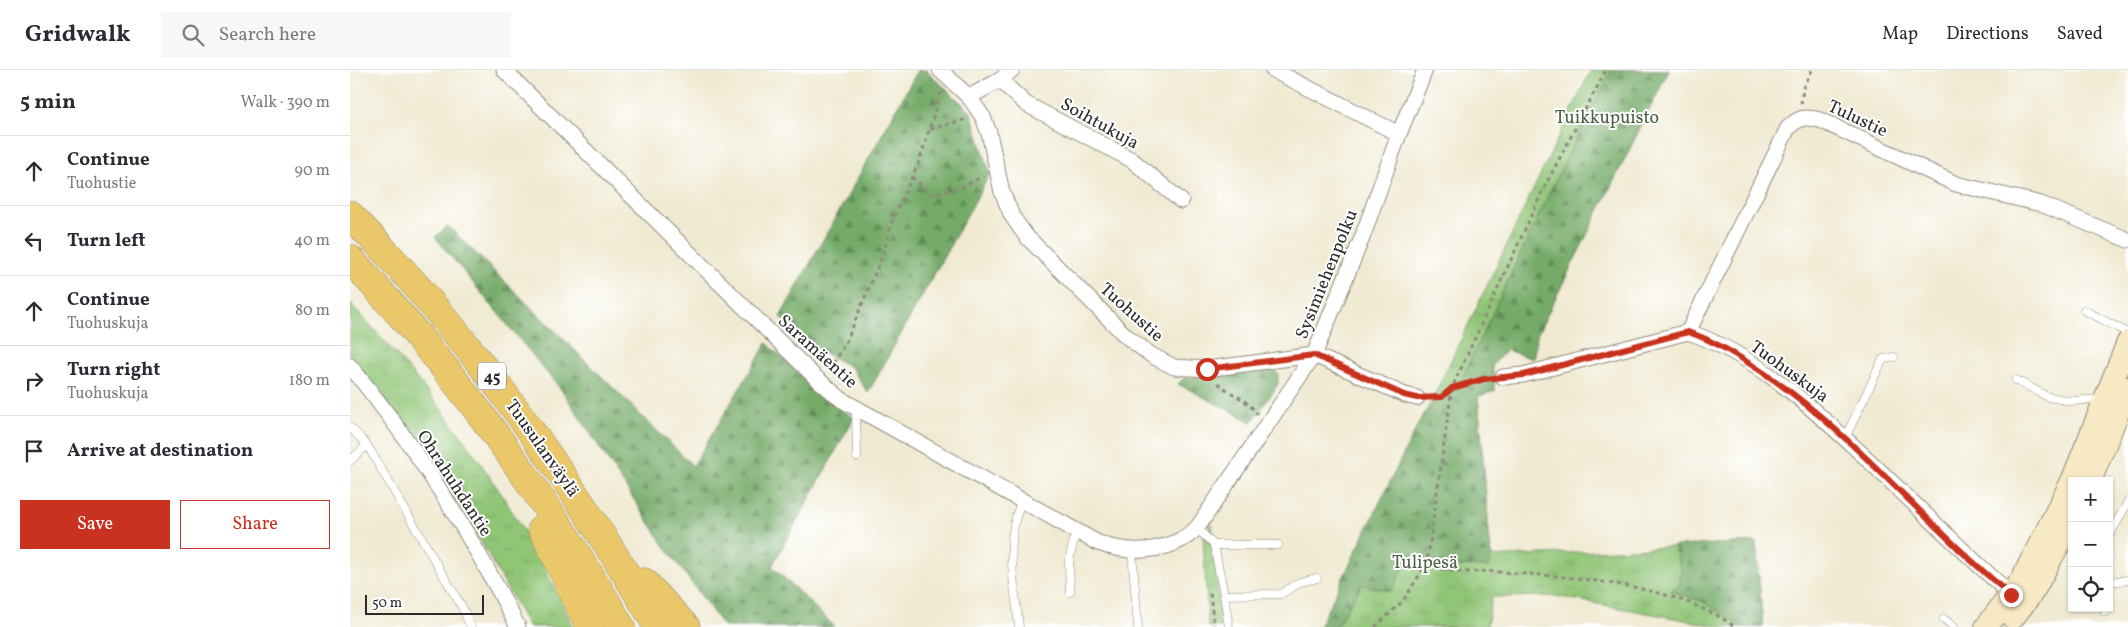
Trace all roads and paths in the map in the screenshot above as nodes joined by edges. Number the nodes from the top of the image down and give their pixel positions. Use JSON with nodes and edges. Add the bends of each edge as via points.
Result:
{"nodes":[{"id":1,"x":504,"y":70,"type":"edge"},
{"id":2,"x":1273,"y":70,"type":"edge"},
{"id":3,"x":1425,"y":70,"type":"edge"},
{"id":4,"x":1606,"y":70,"type":"edge"},
{"id":5,"x":1812,"y":70,"type":"edge"},
{"id":6,"x":943,"y":73,"type":"edge"},
{"id":7,"x":1006,"y":75,"type":"edge"},
{"id":8,"x":970,"y":97,"type":"junction"},
{"id":9,"x":1807,"y":116,"type":"junction"},
{"id":10,"x":982,"y":117,"type":"junction"},
{"id":11,"x":930,"y":129,"type":"junction"},
{"id":12,"x":1399,"y":134,"type":"junction"},
{"id":13,"x":997,"y":169,"type":"junction"},
{"id":14,"x":912,"y":177,"type":"junction"},
{"id":15,"x":1181,"y":201,"type":"dead end"},
{"id":16,"x":350,"y":214,"type":"edge"},
{"id":17,"x":2128,"y":240,"type":"edge"},
{"id":18,"x":350,"y":259,"type":"edge"},
{"id":19,"x":2084,"y":310,"type":"dead end"},
{"id":20,"x":1688,"y":332,"type":"junction"},
{"id":21,"x":2128,"y":333,"type":"edge"},
{"id":22,"x":2128,"y":342,"type":"edge"},
{"id":23,"x":1314,"y":355,"type":"junction"},
{"id":24,"x":1894,"y":357,"type":"dead end"},
{"id":25,"x":350,"y":366,"type":"edge"},
{"id":26,"x":1207,"y":369,"type":"junction"},
{"id":27,"x":1503,"y":377,"type":"joint"},
{"id":28,"x":2016,"y":380,"type":"dead end"},
{"id":29,"x":821,"y":382,"type":"junction"},
{"id":30,"x":1452,"y":388,"type":"junction"},
{"id":31,"x":2128,"y":388,"type":"edge"},
{"id":32,"x":1417,"y":398,"type":"joint"},
{"id":33,"x":2106,"y":399,"type":"junction"},
{"id":34,"x":856,"y":408,"type":"junction"},
{"id":35,"x":480,"y":412,"type":"junction"},
{"id":36,"x":1260,"y":419,"type":"dead end"},
{"id":37,"x":350,"y":427,"type":"edge"},
{"id":38,"x":1845,"y":438,"type":"junction"},
{"id":39,"x":368,"y":445,"type":"junction"},
{"id":40,"x":858,"y":457,"type":"dead end"},
{"id":41,"x":350,"y":461,"type":"edge"},
{"id":42,"x":2074,"y":477,"type":"edge"},
{"id":43,"x":2092,"y":477,"type":"edge"},
{"id":44,"x":2068,"y":490,"type":"edge"},
{"id":45,"x":1022,"y":501,"type":"junction"},
{"id":46,"x":2128,"y":502,"type":"edge"},
{"id":47,"x":2071,"y":522,"type":"edge"},
{"id":48,"x":1197,"y":528,"type":"junction"},
{"id":49,"x":2113,"y":529,"type":"edge"},
{"id":50,"x":1076,"y":531,"type":"junction"},
{"id":51,"x":1175,"y":544,"type":"joint"},
{"id":52,"x":1214,"y":545,"type":"junction"},
{"id":53,"x":1278,"y":545,"type":"dead end"},
{"id":54,"x":1132,"y":551,"type":"junction"},
{"id":55,"x":614,"y":553,"type":"junction"},
{"id":56,"x":1427,"y":563,"type":"junction"},
{"id":57,"x":1317,"y":578,"type":"dead end"},
{"id":58,"x":2128,"y":580,"type":"edge"},
{"id":59,"x":2113,"y":582,"type":"edge"},
{"id":60,"x":1070,"y":592,"type":"dead end"},
{"id":61,"x":1211,"y":595,"type":"dead end"},
{"id":62,"x":1224,"y":595,"type":"junction"},
{"id":63,"x":2017,"y":600,"type":"junction"},
{"id":64,"x":1944,"y":619,"type":"dead end"},
{"id":65,"x":472,"y":627,"type":"edge"},
{"id":66,"x":518,"y":627,"type":"edge"},
{"id":67,"x":590,"y":627,"type":"edge"},
{"id":68,"x":621,"y":627,"type":"edge"},
{"id":69,"x":658,"y":627,"type":"edge"},
{"id":70,"x":686,"y":627,"type":"edge"},
{"id":71,"x":1019,"y":627,"type":"edge"},
{"id":72,"x":1138,"y":627,"type":"edge"},
{"id":73,"x":1214,"y":627,"type":"edge"},
{"id":74,"x":1229,"y":627,"type":"edge"},
{"id":75,"x":1375,"y":627,"type":"edge"},
{"id":76,"x":1735,"y":627,"type":"edge"},
{"id":77,"x":1954,"y":627,"type":"edge"},
{"id":78,"x":1986,"y":627,"type":"edge"},
{"id":79,"x":2006,"y":627,"type":"edge"}],
"edges":[{"from":1,"to":29,"type":"street","name":"Saramäentie"},
{"from":2,"to":12,"type":"street"},
{"from":3,"to":12,"type":"street","name":"Sysimiehenpolku"},
{"from":4,"to":30,"type":"path","via":[[1544,188]]},
{"from":5,"to":9,"type":"path","via":[[1800,102]]},
{"from":6,"to":8,"type":"street","name":"Tuohustie"},
{"from":6,"to":11,"type":"path"},
{"from":7,"to":8,"type":"street"},
{"from":7,"to":15,"type":"street","name":"Soihtukuja","via":[[1026,104],[1132,160]]},
{"from":8,"to":10,"type":"street","name":"Tuohustie"},
{"from":9,"to":17,"type":"street","name":"Tulustie","via":[[1956,184],[2041,204]]},
{"from":9,"to":20,"type":"street","name":"Tulustie","via":[[1788,128]]},
{"from":10,"to":11,"type":"path","via":[[953,121]]},
{"from":10,"to":13,"type":"street","name":"Tuohustie","via":[[989,132]]},
{"from":11,"to":14,"type":"path"},
{"from":12,"to":23,"type":"street","name":"Sysimiehenpolku","via":[[1362,238]]},
{"from":13,"to":14,"type":"path","via":[[964,186],[931,194]]},
{"from":13,"to":26,"type":"street","name":"Tuohustie","via":[[1012,216],[1026,236],[1126,336],[1174,367]]},
{"from":14,"to":29,"type":"path","via":[[893,218],[883,254],[848,338]]},
{"from":16,"to":55,"type":"highway","name":"Tuusulanväylä","number":"45","via":[[410,277],[506,394]]},
{"from":18,"to":35,"type":"highway","name":"Tuusulanväylä","number":"45","via":[[386,297]]},
{"from":19,"to":21,"type":"lane"},
{"from":20,"to":27,"type":"street","via":[[1524,375]]},
{"from":20,"to":38,"type":"street","name":"Tuohuskuja","via":[[1704,337],[1764,374]]},
{"from":22,"to":33,"type":"main road"},
{"from":23,"to":26,"type":"street","name":"Tuohustie"},
{"from":23,"to":32,"type":"street"},
{"from":23,"to":48,"type":"street","name":"Sysimiehenpolku"},
{"from":24,"to":38,"type":"lane","via":[[1883,358]]},
{"from":25,"to":66,"type":"street","name":"Ohrahuhdantie","via":[[428,472],[498,587]]},
{"from":26,"to":36,"type":"path","via":[[1229,392],[1252,405]]},
{"from":27,"to":30,"type":"path"},
{"from":28,"to":33,"type":"lane","via":[[2048,396],[2071,402]]},
{"from":29,"to":34,"type":"street","name":"Saramäentie"},
{"from":30,"to":32,"type":"path","via":[[1442,397]]},
{"from":30,"to":56,"type":"path"},
{"from":31,"to":43,"type":"main road"},
{"from":33,"to":42,"type":"main road"},
{"from":34,"to":40,"type":"lane"},
{"from":34,"to":45,"type":"street","name":"Saramäentie"},
{"from":35,"to":67,"type":"highway"},
{"from":35,"to":68,"type":"highway","name":"Tuusulanväylä","number":"45","via":[[547,507]]},
{"from":37,"to":39,"type":"lane"},
{"from":38,"to":63,"type":"street","name":"Tuohuskuja"},
{"from":39,"to":41,"type":"lane"},
{"from":39,"to":65,"type":"lane"},
{"from":44,"to":63,"type":"main road"},
{"from":45,"to":50,"type":"street","name":"Saramäentie"},
{"from":45,"to":71,"type":"lane","via":[[1016,514],[1011,547]]},
{"from":46,"to":49,"type":"lane"},
{"from":47,"to":63,"type":"main road","via":[[2034,590]]},
{"from":48,"to":51,"type":"street","name":"Sysimiehenpolku"},
{"from":48,"to":52,"type":"lane"},
{"from":50,"to":54,"type":"street","name":"Saramäentie","via":[[1113,549]]},
{"from":50,"to":60,"type":"lane","via":[[1069,561]]},
{"from":51,"to":54,"type":"street","name":"Saramäentie"},
{"from":52,"to":53,"type":"lane"},
{"from":52,"to":62,"type":"lane"},
{"from":54,"to":72,"type":"lane"},
{"from":55,"to":69,"type":"highway","name":"Tuusulanväylä","number":"45"},
{"from":55,"to":70,"type":"highway"},
{"from":56,"to":75,"type":"path","via":[[1402,601]]},
{"from":56,"to":76,"type":"path","via":[[1440,570],[1456,572],[1492,571],[1581,578],[1668,595],[1704,608]]},
{"from":57,"to":62,"type":"lane","via":[[1300,582],[1281,594]]},
{"from":58,"to":59,"type":"lane"},
{"from":61,"to":73,"type":"path"},
{"from":62,"to":74,"type":"lane"},
{"from":63,"to":78,"type":"main road"},
{"from":63,"to":79,"type":"main road"},
{"from":64,"to":77,"type":"lane"}]}
